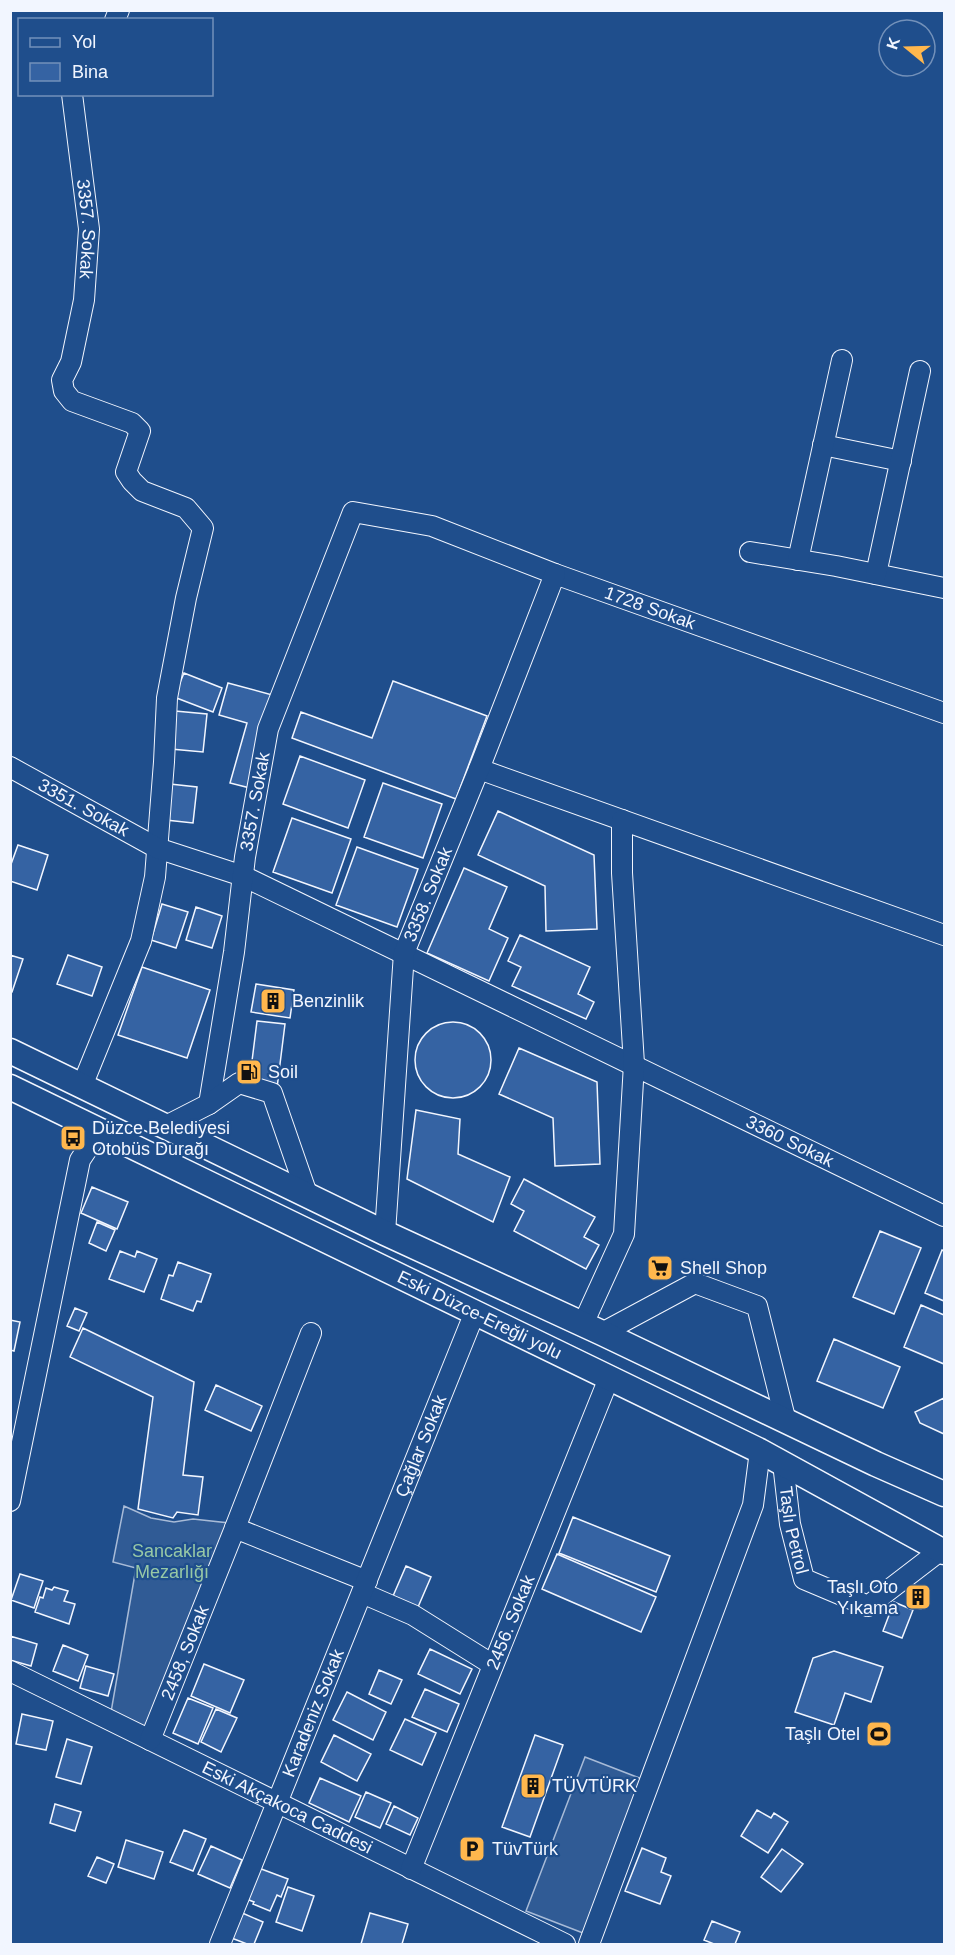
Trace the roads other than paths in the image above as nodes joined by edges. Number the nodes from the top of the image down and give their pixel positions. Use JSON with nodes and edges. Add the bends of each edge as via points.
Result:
{"nodes":[{"id":1,"x":72,"y":96,"type":"edge"},
{"id":2,"x":842,"y":360,"type":"dead end"},
{"id":3,"x":920,"y":370,"type":"dead end"},
{"id":4,"x":823,"y":445,"type":"junction"},
{"id":5,"x":901,"y":461,"type":"junction"},
{"id":6,"x":353,"y":512,"type":"joint"},
{"id":7,"x":750,"y":552,"type":"dead end"},
{"id":8,"x":798,"y":560,"type":"junction"},
{"id":9,"x":555,"y":574,"type":"junction"},
{"id":10,"x":876,"y":574,"type":"junction"},
{"id":11,"x":945,"y":588,"type":"edge"},
{"id":12,"x":944,"y":708,"type":"edge"},
{"id":13,"x":10,"y":767,"type":"edge"},
{"id":14,"x":479,"y":769,"type":"junction"},
{"id":15,"x":622,"y":820,"type":"junction"},
{"id":16,"x":157,"y":848,"type":"junction"},
{"id":17,"x":243,"y":876,"type":"junction"},
{"id":18,"x":945,"y":935,"type":"edge"},
{"id":19,"x":404,"y":953,"type":"junction"},
{"id":20,"x":10,"y":1051,"type":"edge"},
{"id":21,"x":634,"y":1064,"type":"junction"},
{"id":22,"x":82,"y":1086,"type":"junction"},
{"id":23,"x":10,"y":1087,"type":"edge"},
{"id":24,"x":209,"y":1104,"type":"junction"},
{"id":25,"x":166,"y":1126,"type":"junction"},
{"id":26,"x":100,"y":1130,"type":"junction"},
{"id":27,"x":307,"y":1194,"type":"junction"},
{"id":28,"x":945,"y":1216,"type":"edge"},
{"id":29,"x":386,"y":1233,"type":"junction"},
{"id":30,"x":475,"y":1312,"type":"junction"},
{"id":31,"x":592,"y":1329,"type":"junction"},
{"id":32,"x":311,"y":1333,"type":"dead end"},
{"id":33,"x":609,"y":1378,"type":"junction"},
{"id":34,"x":786,"y":1422,"type":"junction"},
{"id":35,"x":760,"y":1451,"type":"junction"},
{"id":36,"x":783,"y":1463,"type":"junction"},
{"id":37,"x":945,"y":1494,"type":"edge"},
{"id":38,"x":10,"y":1501,"type":"edge"},
{"id":39,"x":235,"y":1528,"type":"junction"},
{"id":40,"x":943,"y":1551,"type":"edge"},
{"id":41,"x":364,"y":1587,"type":"junction"},
{"id":42,"x":493,"y":1665,"type":"junction"},
{"id":43,"x":10,"y":1671,"type":"edge"},
{"id":44,"x":150,"y":1740,"type":"junction"},
{"id":45,"x":278,"y":1803,"type":"junction"},
{"id":46,"x":411,"y":1869,"type":"junction"},
{"id":47,"x":219,"y":1944,"type":"edge"},
{"id":48,"x":565,"y":1944,"type":"edge"},
{"id":49,"x":589,"y":1944,"type":"edge"}],
"edges":[{"from":1,"to":16,"type":"street","name":"3357. Sokak","via":[[89,229],[84,300],[71,362],[62,380],[64,391],[72,401],[132,423],[140,431],[126,472],[132,481],[142,491],[186,508],[203,528],[166,698]]},
{"from":2,"to":4,"type":"street"},
{"from":3,"to":5,"type":"street"},
{"from":4,"to":5,"type":"street"},
{"from":4,"to":8,"type":"street"},
{"from":5,"to":10,"type":"street"},
{"from":6,"to":9,"type":"street","name":"1728 Sokak","via":[[432,526]]},
{"from":6,"to":17,"type":"street","name":"3357. Sokak","via":[[268,729]]},
{"from":7,"to":8,"type":"street"},
{"from":8,"to":10,"type":"street"},
{"from":9,"to":12,"type":"street","name":"1728 Sokak"},
{"from":9,"to":14,"type":"street","name":"3358. Sokak"},
{"from":10,"to":11,"type":"street"},
{"from":13,"to":16,"type":"street","name":"3351. Sokak"},
{"from":14,"to":15,"type":"street"},
{"from":14,"to":19,"type":"street","name":"3358. Sokak"},
{"from":15,"to":18,"type":"street"},
{"from":15,"to":21,"type":"street"},
{"from":16,"to":17,"type":"street","name":"3351. Sokak"},
{"from":16,"to":22,"type":"street","via":[[141,941]]},
{"from":17,"to":19,"type":"street","name":"3351. Sokak"},
{"from":17,"to":24,"type":"street","name":"3357. Sokak"},
{"from":19,"to":21,"type":"street","name":"3360 Sokak"},
{"from":19,"to":29,"type":"street","name":"3358. Sokak"},
{"from":20,"to":22,"type":"main road","name":"Eski Düzce-Ereğli yolu"},
{"from":21,"to":28,"type":"street","name":"3360 Sokak"},
{"from":21,"to":31,"type":"street","via":[[624,1234]]},
{"from":22,"to":25,"type":"main road","name":"Eski Düzce-Ereğli yolu"},
{"from":23,"to":26,"type":"main road","name":"Eski Düzce-Ereğli yolu"},
{"from":24,"to":25,"type":"street"},
{"from":24,"to":27,"type":"street","via":[[239,1083],[272,1093]]},
{"from":25,"to":27,"type":"main road","name":"Eski Düzce-Ereğli yolu"},
{"from":26,"to":30,"type":"main road","name":"Eski Düzce-Ereğli yolu"},
{"from":26,"to":38,"type":"street","via":[[80,1160]]},
{"from":27,"to":29,"type":"main road","name":"Eski Düzce-Ereğli yolu"},
{"from":29,"to":31,"type":"main road","name":"Eski Düzce-Ereğli yolu"},
{"from":30,"to":33,"type":"main road","name":"Eski Düzce-Ereğli yolu"},
{"from":30,"to":41,"type":"street","name":"Çağlar Sokak"},
{"from":31,"to":34,"type":"main road","name":"Eski Düzce-Ereğli yolu"},
{"from":31,"to":34,"type":"street","via":[[695,1283],[757,1306]]},
{"from":32,"to":39,"type":"street","name":"2458, Sokak"},
{"from":33,"to":35,"type":"main road","name":"Eski Düzce-Ereğli yolu"},
{"from":33,"to":42,"type":"street","name":"2456. Sokak"},
{"from":34,"to":37,"type":"main road","name":"Eski Düzce-Ereğli yolu"},
{"from":35,"to":36,"type":"main road","name":"Eski Düzce-Ereğli yolu"},
{"from":35,"to":49,"type":"street","via":[[753,1505]]},
{"from":36,"to":40,"type":"main road","name":"Eski Düzce-Ereğli yolu"},
{"from":36,"to":40,"type":"street","name":"Taşlı Petrol","via":[[790,1524],[804,1579],[868,1606]]},
{"from":39,"to":41,"type":"street"},
{"from":39,"to":44,"type":"street","name":"2458, Sokak"},
{"from":41,"to":42,"type":"street"},
{"from":41,"to":45,"type":"street","name":"Karadeniz Sokak"},
{"from":42,"to":46,"type":"street","name":"2456. Sokak"},
{"from":43,"to":44,"type":"street","name":"Eski Akçakoca Caddesi"},
{"from":44,"to":45,"type":"street","name":"Eski Akçakoca Caddesi"},
{"from":45,"to":46,"type":"street","name":"Eski Akçakoca Caddesi"},
{"from":45,"to":47,"type":"street","name":"Karadeniz Sokak"},
{"from":46,"to":48,"type":"street","name":"Eski Akçakoca Caddesi"}]}
